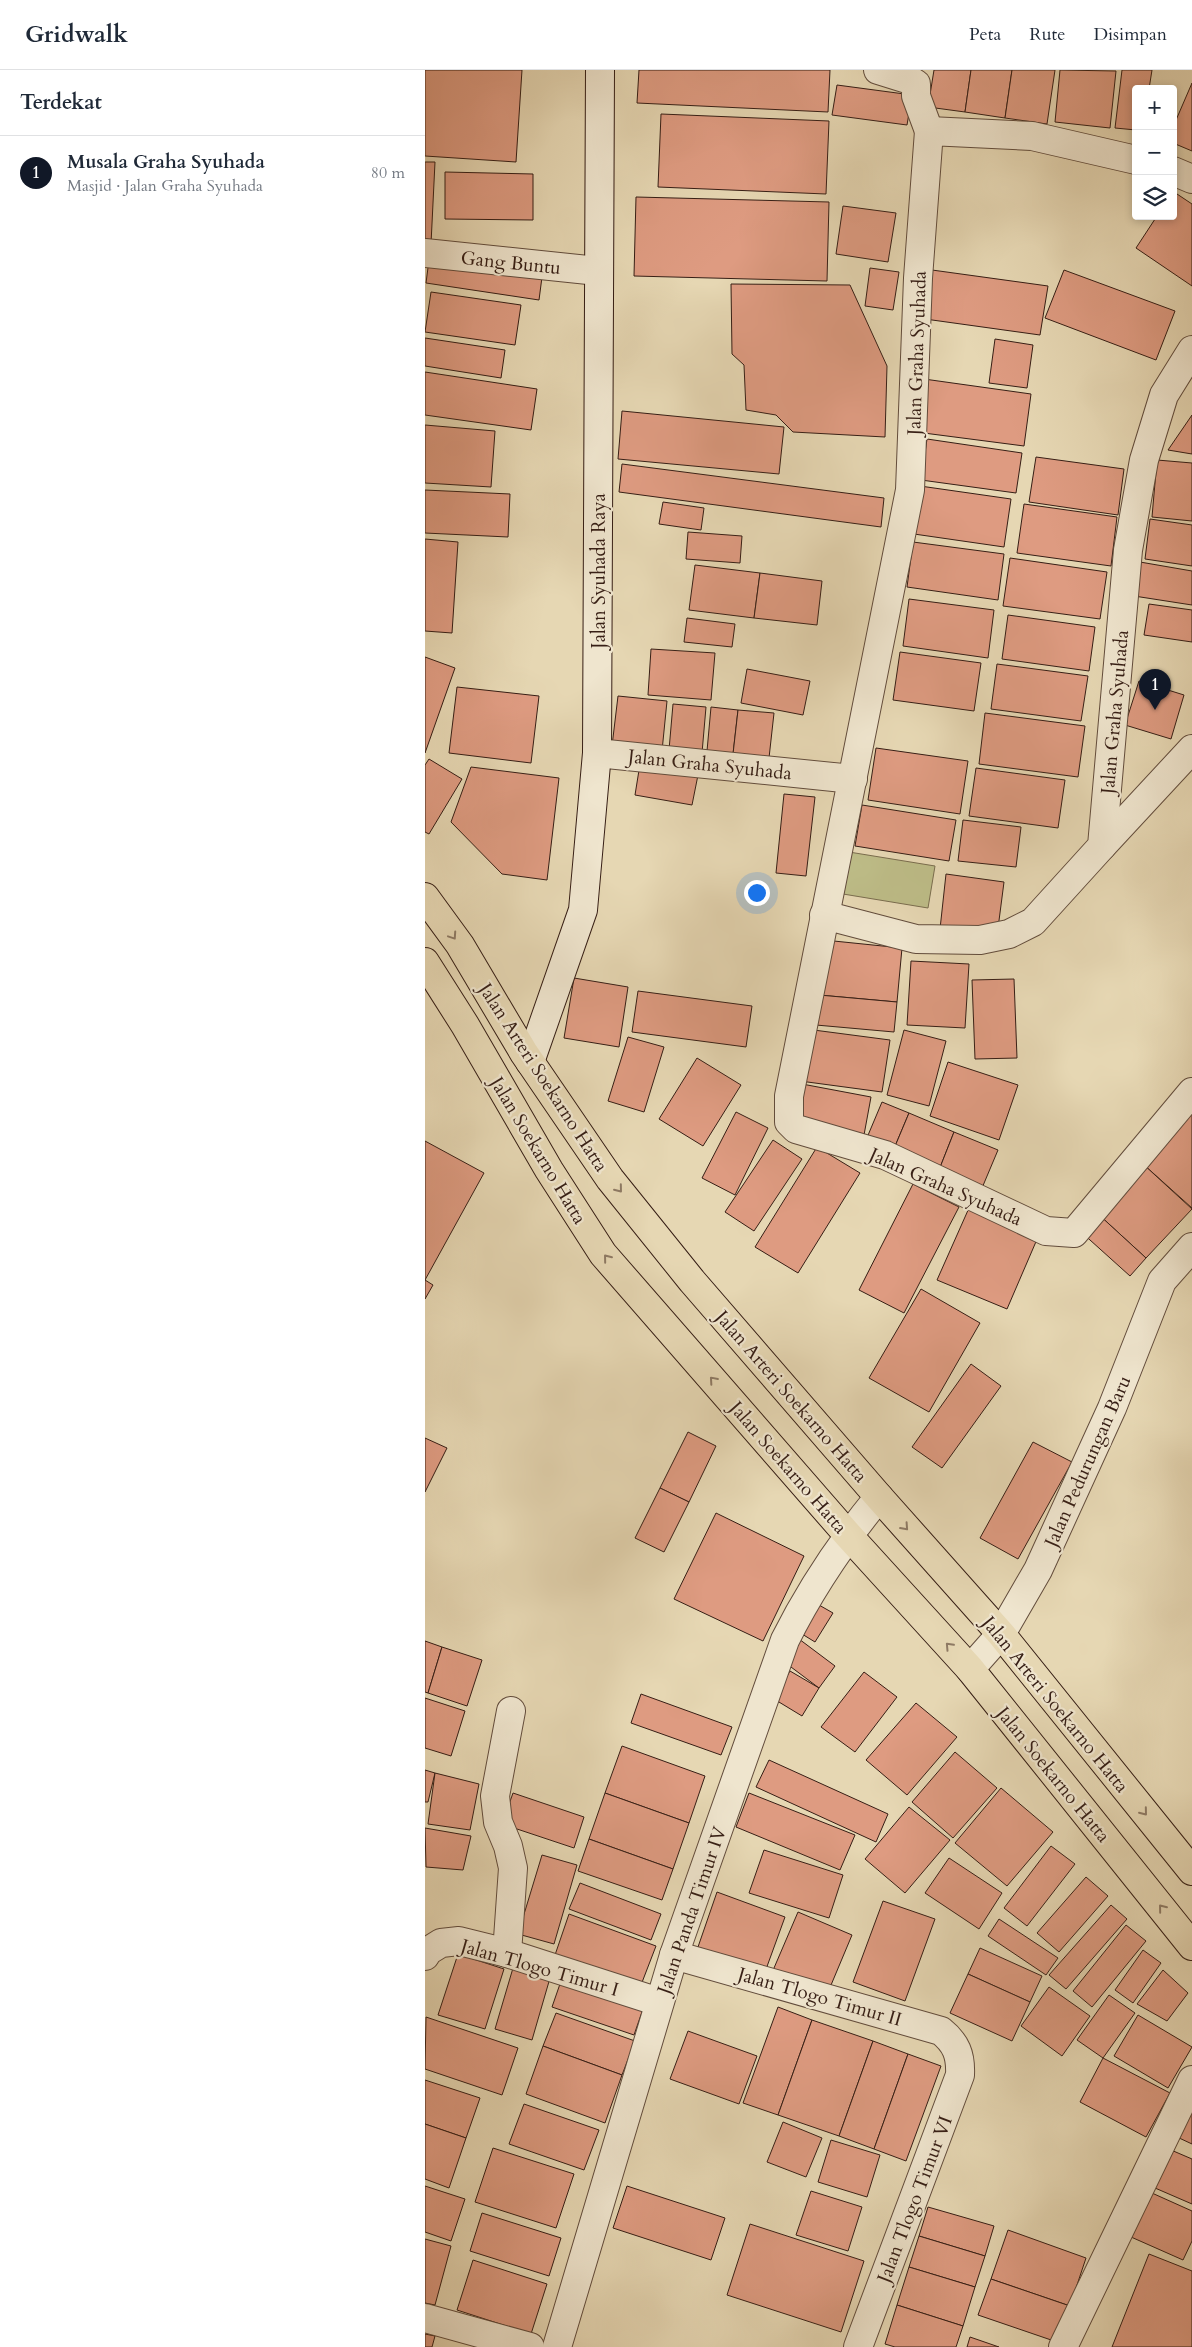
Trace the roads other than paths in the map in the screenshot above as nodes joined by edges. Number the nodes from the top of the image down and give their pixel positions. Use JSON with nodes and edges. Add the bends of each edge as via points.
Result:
{"nodes":[{"id":1,"x":600,"y":70,"type":"edge"},
{"id":2,"x":878,"y":70,"type":"edge"},
{"id":3,"x":929,"y":131,"type":"junction"},
{"id":4,"x":1132,"y":159,"type":"edge"},
{"id":5,"x":1177,"y":173,"type":"edge"},
{"id":6,"x":1192,"y":179,"type":"edge"},
{"id":7,"x":425,"y":253,"type":"edge"},
{"id":8,"x":598,"y":271,"type":"junction"},
{"id":9,"x":1192,"y":350,"type":"edge"},
{"id":10,"x":1192,"y":749,"type":"edge"},
{"id":11,"x":597,"y":752,"type":"junction"},
{"id":12,"x":853,"y":779,"type":"junction"},
{"id":13,"x":1102,"y":846,"type":"junction"},
{"id":14,"x":425,"y":897,"type":"edge"},
{"id":15,"x":824,"y":915,"type":"junction"},
{"id":16,"x":425,"y":962,"type":"edge"},
{"id":17,"x":530,"y":1062,"type":"junction"},
{"id":18,"x":1192,"y":1092,"type":"edge"},
{"id":19,"x":1192,"y":1247,"type":"edge"},
{"id":20,"x":879,"y":1497,"type":"junction"},
{"id":21,"x":848,"y":1535,"type":"junction"},
{"id":22,"x":1001,"y":1634,"type":"junction"},
{"id":23,"x":970,"y":1669,"type":"junction"},
{"id":24,"x":511,"y":1711,"type":"dead end"},
{"id":25,"x":1192,"y":1871,"type":"edge"},
{"id":26,"x":1192,"y":1946,"type":"edge"},
{"id":27,"x":507,"y":1953,"type":"junction"},
{"id":28,"x":674,"y":1954,"type":"junction"},
{"id":29,"x":425,"y":1956,"type":"edge"},
{"id":30,"x":659,"y":2002,"type":"junction"},
{"id":31,"x":957,"y":2050,"type":"joint"},
{"id":32,"x":1192,"y":2080,"type":"edge"},
{"id":33,"x":425,"y":2318,"type":"edge"},
{"id":34,"x":530,"y":2347,"type":"edge"},
{"id":35,"x":557,"y":2347,"type":"edge"},
{"id":36,"x":858,"y":2347,"type":"edge"},
{"id":37,"x":1063,"y":2347,"type":"edge"}],
"edges":[{"from":1,"to":8,"type":"street","name":"Jalan Syuhada Raya"},
{"from":2,"to":3,"type":"street","via":[[916,84],[916,96]]},
{"from":3,"to":4,"type":"street","via":[[1032,136]]},
{"from":3,"to":12,"type":"street","name":"Jalan Graha Syuhada","via":[[918,278],[910,490]]},
{"from":5,"to":6,"type":"street"},
{"from":7,"to":8,"type":"street","name":"Gang Buntu"},
{"from":8,"to":11,"type":"street","name":"Jalan Syuhada Raya"},
{"from":9,"to":13,"type":"street","name":"Jalan Graha Syuhada","via":[[1164,395],[1144,460],[1128,550]]},
{"from":10,"to":13,"type":"street","name":"Jalan Graha Syuhada"},
{"from":11,"to":12,"type":"street","name":"Jalan Graha Syuhada"},
{"from":11,"to":17,"type":"street","name":"Jalan Syuhada Raya","via":[[583,910]]},
{"from":12,"to":15,"type":"street","name":"Jalan Graha Syuhada"},
{"from":13,"to":15,"type":"street","name":"Jalan Graha Syuhada","via":[[1033,922],[1009,934],[981,940],[916,939]]},
{"from":14,"to":17,"type":"main road","name":"Jalan Arteri Soekarno Hatta","one_way":true,"via":[[460,945]]},
{"from":15,"to":18,"type":"street","name":"Jalan Graha Syuhada","via":[[789,1096],[789,1122],[796,1130],[885,1155],[1046,1230],[1074,1233]]},
{"from":21,"to":16,"type":"main road","name":"Jalan Soekarno Hatta","one_way":true,"via":[[603,1254]]},
{"from":17,"to":20,"type":"main road","name":"Jalan Arteri Soekarno Hatta","one_way":true,"via":[[611,1179],[657,1237]]},
{"from":19,"to":22,"type":"street","name":"Jalan Pedurungan Baru","via":[[1162,1281],[1112,1408],[1038,1570]]},
{"from":20,"to":21,"type":"street","name":"Jalan Panda Timur IV"},
{"from":20,"to":22,"type":"main road","name":"Jalan Arteri Soekarno Hatta","one_way":true},
{"from":23,"to":21,"type":"main road","name":"Jalan Soekarno Hatta","one_way":true},
{"from":21,"to":28,"type":"street","name":"Jalan Panda Timur IV","via":[[805,1600],[785,1640]]},
{"from":22,"to":23,"type":"street","name":"Jalan Pedurungan Baru"},
{"from":22,"to":25,"type":"main road","name":"Jalan Arteri Soekarno Hatta","one_way":true},
{"from":26,"to":23,"type":"main road","name":"Jalan Soekarno Hatta","one_way":true},
{"from":24,"to":27,"type":"street","via":[[495,1796],[498,1822],[513,1868]]},
{"from":27,"to":29,"type":"street","name":"Jalan Tlogo Timur I","via":[[459,1942],[441,1943],[427,1951]]},
{"from":27,"to":30,"type":"street","name":"Jalan Tlogo Timur I"},
{"from":28,"to":30,"type":"street","name":"Jalan Panda Timur IV"},
{"from":28,"to":31,"type":"street","name":"Jalan Tlogo Timur II","via":[[941,2031]]},
{"from":30,"to":35,"type":"street","name":"Jalan Panda Timur IV"},
{"from":31,"to":36,"type":"street","name":"Jalan Tlogo Timur VI","via":[[961,2060],[960,2075]]},
{"from":32,"to":37,"type":"street"},
{"from":33,"to":34,"type":"street"}]}
